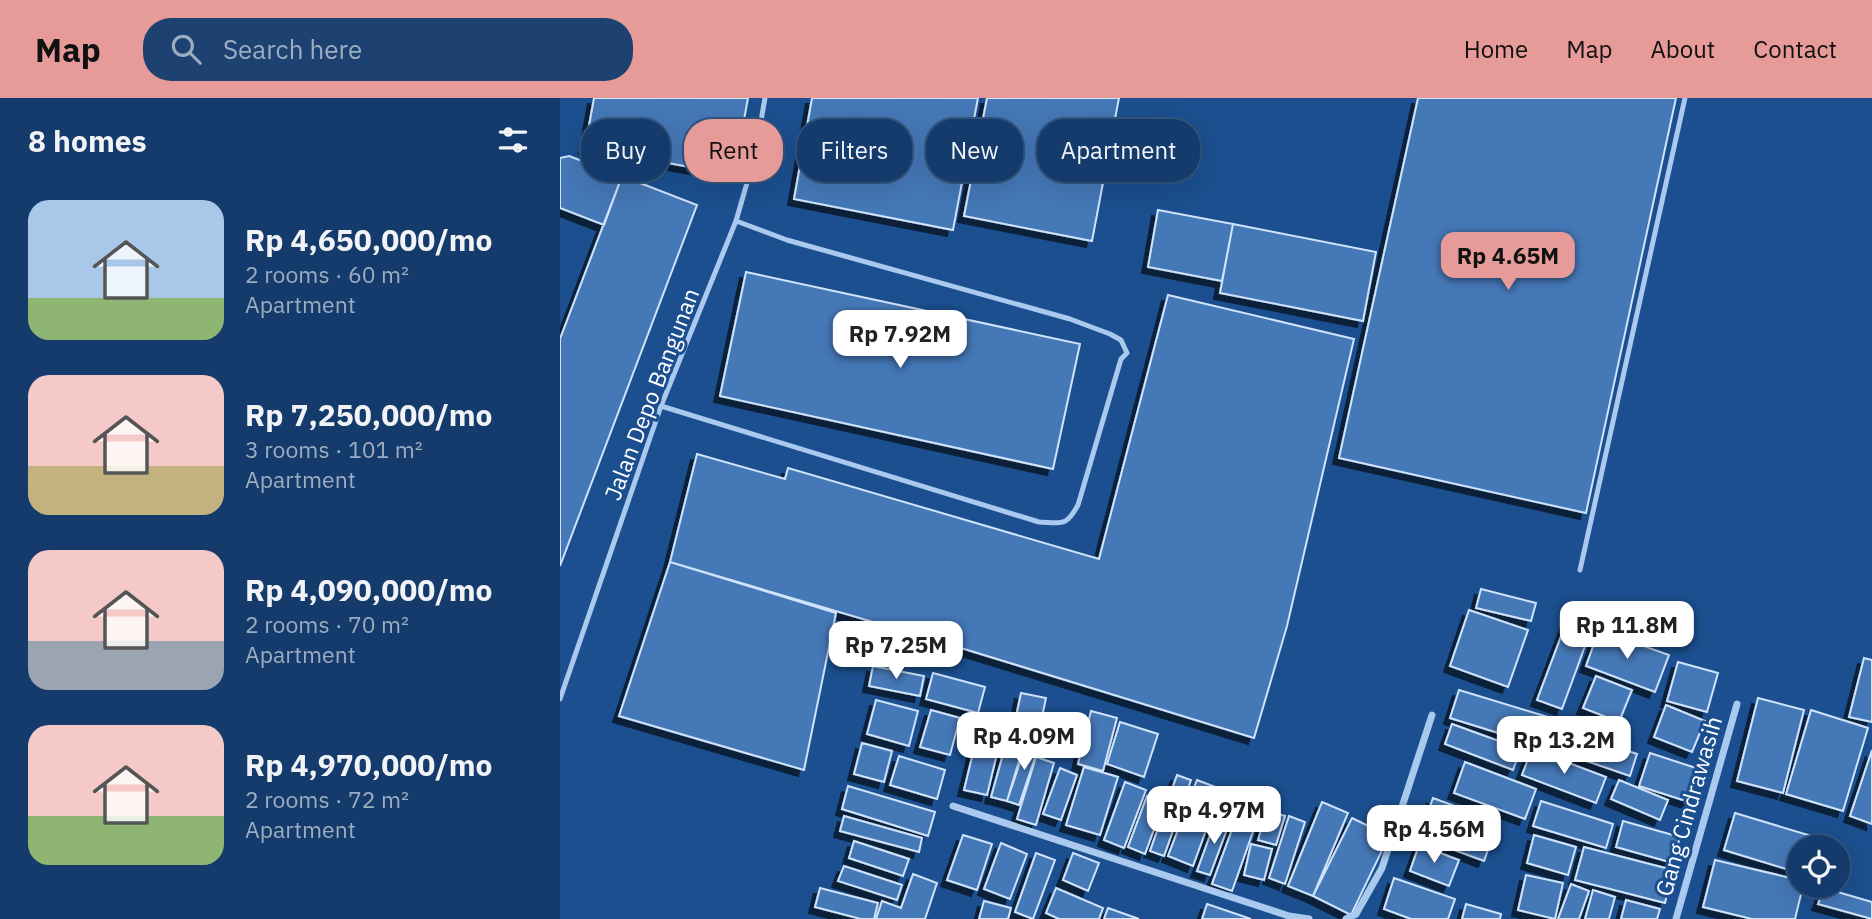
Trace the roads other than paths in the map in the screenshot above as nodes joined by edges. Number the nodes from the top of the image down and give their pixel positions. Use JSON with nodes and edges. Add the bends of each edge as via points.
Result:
{"nodes":[{"id":1,"x":765,"y":98,"type":"edge"},
{"id":2,"x":1685,"y":98,"type":"edge"},
{"id":3,"x":736,"y":221,"type":"junction"},
{"id":4,"x":661,"y":406,"type":"junction"},
{"id":5,"x":1580,"y":570,"type":"dead end"},
{"id":6,"x":560,"y":699,"type":"edge"},
{"id":7,"x":1737,"y":704,"type":"dead end"},
{"id":8,"x":1432,"y":715,"type":"dead end"},
{"id":9,"x":953,"y":806,"type":"dead end"},
{"id":10,"x":1289,"y":918,"type":"edge"},
{"id":11,"x":1309,"y":919,"type":"edge"},
{"id":12,"x":1346,"y":919,"type":"edge"},
{"id":13,"x":1675,"y":919,"type":"edge"}],
"edges":[{"from":1,"to":3,"type":"lane","name":"Jalan Depo Bangunan"},
{"from":2,"to":5,"type":"lane"},
{"from":3,"to":4,"type":"lane","name":"Jalan Depo Bangunan"},
{"from":3,"to":4,"type":"lane","via":[[788,240],[1070,319],[1121,340],[1127,353],[1121,359],[1078,505],[1062,524],[1038,522]]},
{"from":4,"to":6,"type":"lane","name":"Jalan Depo Bangunan"},
{"from":7,"to":13,"type":"street","name":"Gang Cindrawasih"},
{"from":8,"to":12,"type":"street","via":[[1382,868],[1356,914]]},
{"from":9,"to":10,"type":"street"},
{"from":10,"to":11,"type":"street"}]}
